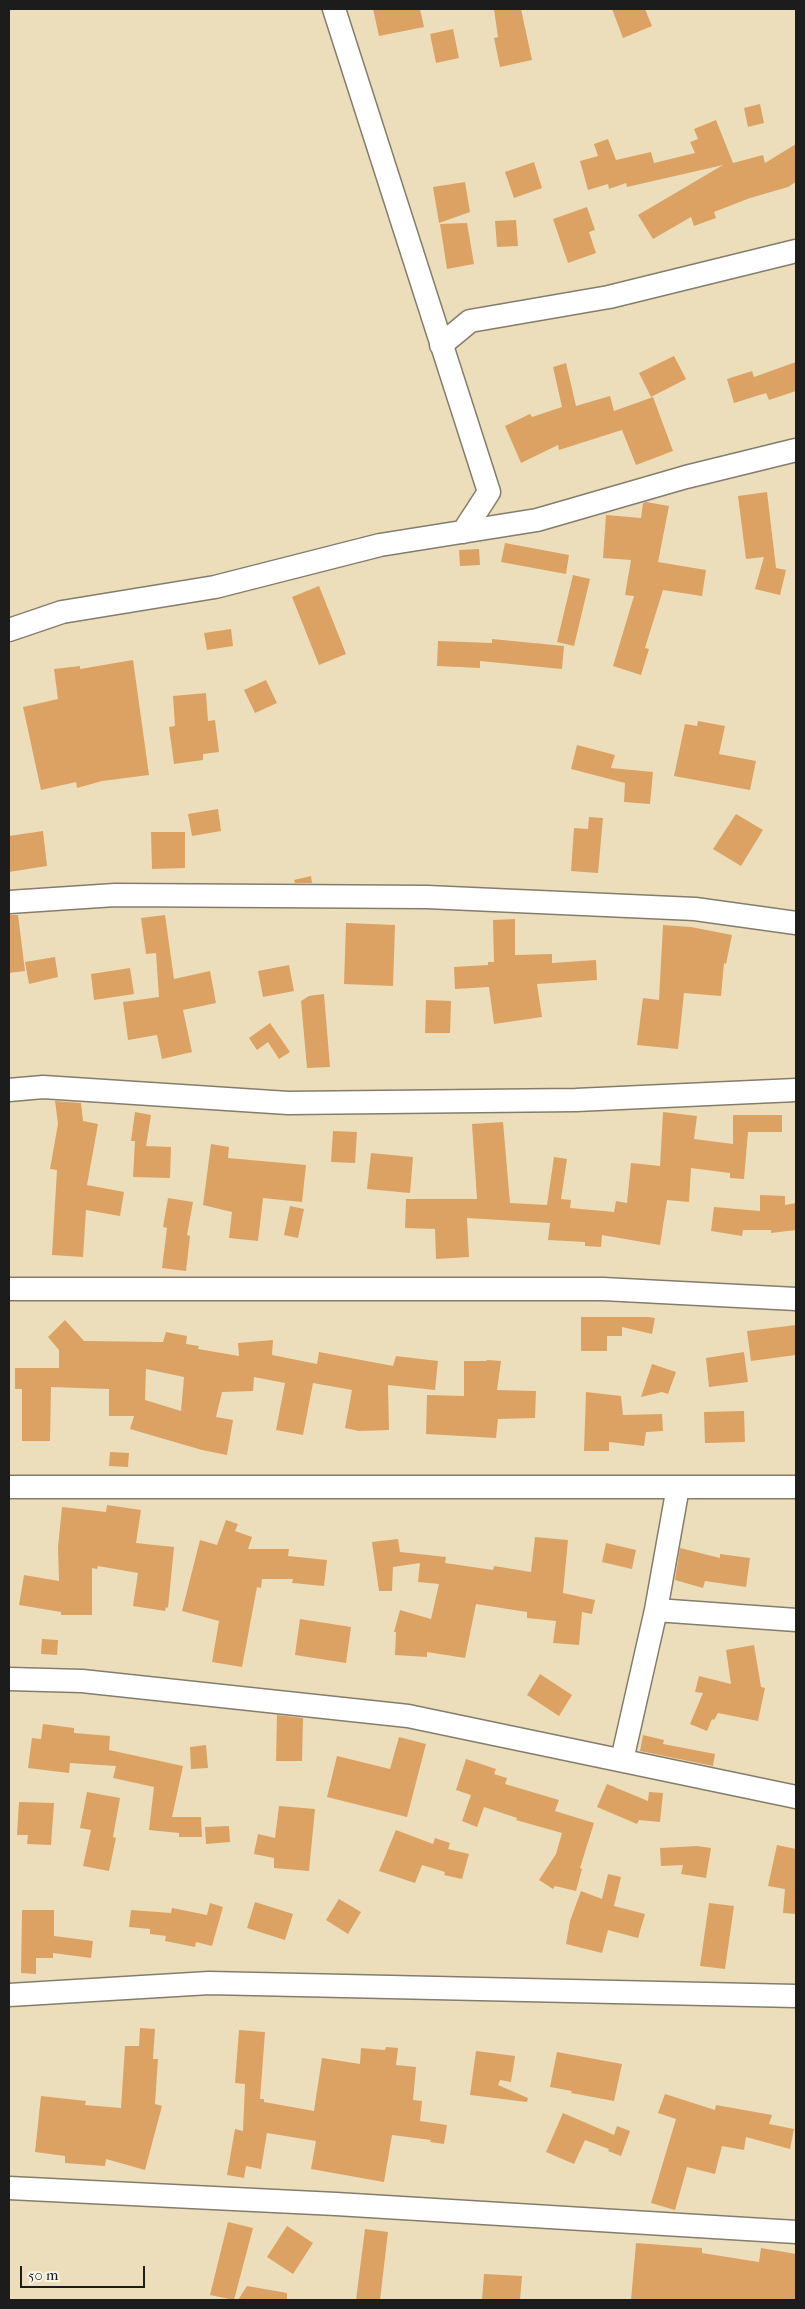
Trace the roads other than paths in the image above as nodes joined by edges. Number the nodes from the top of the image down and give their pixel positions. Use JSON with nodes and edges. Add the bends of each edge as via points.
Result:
{"nodes":[{"id":1,"x":334,"y":9,"type":"edge"},
{"id":2,"x":796,"y":251,"type":"edge"},
{"id":3,"x":441,"y":345,"type":"junction"},
{"id":4,"x":796,"y":450,"type":"edge"},
{"id":5,"x":462,"y":532,"type":"junction"},
{"id":6,"x":9,"y":630,"type":"edge"},
{"id":7,"x":9,"y":902,"type":"edge"},
{"id":8,"x":796,"y":923,"type":"edge"},
{"id":9,"x":9,"y":1090,"type":"edge"},
{"id":10,"x":796,"y":1090,"type":"edge"},
{"id":11,"x":9,"y":1290,"type":"edge"},
{"id":12,"x":796,"y":1299,"type":"edge"},
{"id":13,"x":9,"y":1487,"type":"edge"},
{"id":14,"x":678,"y":1487,"type":"junction"},
{"id":15,"x":796,"y":1487,"type":"edge"},
{"id":16,"x":656,"y":1610,"type":"junction"},
{"id":17,"x":796,"y":1620,"type":"edge"},
{"id":18,"x":9,"y":1679,"type":"edge"},
{"id":19,"x":622,"y":1760,"type":"junction"},
{"id":20,"x":796,"y":1797,"type":"edge"},
{"id":21,"x":9,"y":1996,"type":"edge"},
{"id":22,"x":796,"y":1996,"type":"edge"},
{"id":23,"x":9,"y":2188,"type":"edge"},
{"id":24,"x":796,"y":2232,"type":"edge"}],
"edges":[{"from":1,"to":3,"type":"street"},
{"from":2,"to":3,"type":"street","via":[[609,298],[470,321]]},
{"from":3,"to":5,"type":"street","via":[[489,492]]},
{"from":4,"to":5,"type":"street","via":[[686,477],[537,520]]},
{"from":5,"to":6,"type":"street","via":[[380,546],[215,587],[62,612]]},
{"from":7,"to":8,"type":"street","via":[[115,895],[426,897],[695,909]]},
{"from":9,"to":10,"type":"street","via":[[43,1087],[288,1103],[576,1100]]},
{"from":11,"to":12,"type":"street","via":[[603,1289]]},
{"from":13,"to":14,"type":"street"},
{"from":14,"to":15,"type":"street"},
{"from":14,"to":16,"type":"street"},
{"from":16,"to":17,"type":"street"},
{"from":16,"to":19,"type":"street"},
{"from":18,"to":19,"type":"street","via":[[82,1681],[408,1716]]},
{"from":19,"to":20,"type":"street"},
{"from":21,"to":22,"type":"street","via":[[209,1983]]},
{"from":23,"to":24,"type":"street"}]}
